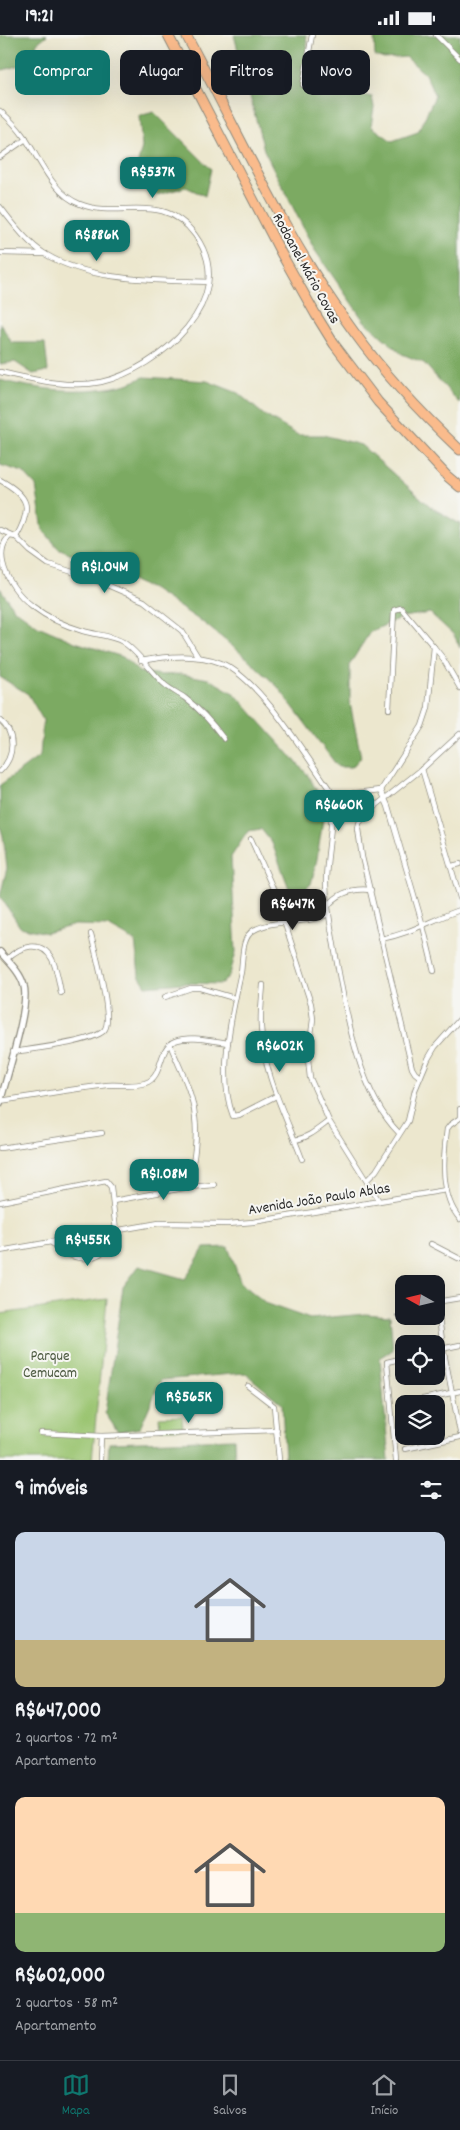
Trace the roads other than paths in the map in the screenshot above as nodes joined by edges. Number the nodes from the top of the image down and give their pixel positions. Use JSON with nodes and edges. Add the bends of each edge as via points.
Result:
{"nodes":[{"id":1,"x":168,"y":35,"type":"edge"},
{"id":2,"x":186,"y":35,"type":"edge"},
{"id":3,"x":312,"y":35,"type":"edge"},
{"id":4,"x":436,"y":35,"type":"edge"},
{"id":5,"x":309,"y":50,"type":"edge"},
{"id":6,"x":460,"y":59,"type":"edge"},
{"id":7,"x":0,"y":111,"type":"edge"},
{"id":8,"x":26,"y":139,"type":"junction"},
{"id":9,"x":0,"y":157,"type":"edge"},
{"id":10,"x":0,"y":207,"type":"edge"},
{"id":11,"x":0,"y":253,"type":"edge"},
{"id":12,"x":45,"y":254,"type":"junction"},
{"id":13,"x":208,"y":282,"type":"junction"},
{"id":14,"x":0,"y":373,"type":"edge"},
{"id":15,"x":460,"y":450,"type":"edge"},
{"id":16,"x":0,"y":480,"type":"edge"},
{"id":17,"x":460,"y":487,"type":"edge"},
{"id":18,"x":0,"y":530,"type":"edge"},
{"id":19,"x":16,"y":537,"type":"junction"},
{"id":20,"x":434,"y":647,"type":"junction"},
{"id":21,"x":198,"y":657,"type":"junction"},
{"id":22,"x":141,"y":661,"type":"junction"},
{"id":23,"x":460,"y":688,"type":"edge"},
{"id":24,"x":389,"y":709,"type":"dead end"},
{"id":25,"x":0,"y":720,"type":"edge"},
{"id":26,"x":459,"y":737,"type":"edge"},
{"id":27,"x":224,"y":739,"type":"dead end"},
{"id":28,"x":422,"y":769,"type":"junction"},
{"id":29,"x":0,"y":771,"type":"edge"},
{"id":30,"x":381,"y":790,"type":"junction"},
{"id":31,"x":331,"y":796,"type":"junction"},
{"id":32,"x":385,"y":799,"type":"junction"},
{"id":33,"x":251,"y":839,"type":"dead end"},
{"id":34,"x":460,"y":864,"type":"edge"},
{"id":35,"x":452,"y":866,"type":"junction"},
{"id":36,"x":371,"y":891,"type":"junction"},
{"id":37,"x":460,"y":898,"type":"edge"},
{"id":38,"x":328,"y":906,"type":"junction"},
{"id":39,"x":460,"y":910,"type":"edge"},
{"id":40,"x":329,"y":914,"type":"junction"},
{"id":41,"x":284,"y":923,"type":"junction"},
{"id":42,"x":423,"y":926,"type":"junction"},
{"id":43,"x":91,"y":934,"type":"dead end"},
{"id":44,"x":381,"y":939,"type":"junction"},
{"id":45,"x":0,"y":953,"type":"edge"},
{"id":46,"x":7,"y":959,"type":"junction"},
{"id":47,"x":434,"y":971,"type":"dead end"},
{"id":48,"x":264,"y":985,"type":"dead end"},
{"id":49,"x":61,"y":993,"type":"dead end"},
{"id":50,"x":165,"y":997,"type":"dead end"},
{"id":51,"x":234,"y":998,"type":"junction"},
{"id":52,"x":460,"y":1020,"type":"edge"},
{"id":53,"x":228,"y":1043,"type":"junction"},
{"id":54,"x":170,"y":1044,"type":"junction"},
{"id":55,"x":12,"y":1052,"type":"junction"},
{"id":56,"x":420,"y":1077,"type":"junction"},
{"id":57,"x":276,"y":1096,"type":"junction"},
{"id":58,"x":0,"y":1102,"type":"edge"},
{"id":59,"x":460,"y":1109,"type":"edge"},
{"id":60,"x":460,"y":1117,"type":"edge"},
{"id":61,"x":329,"y":1121,"type":"junction"},
{"id":62,"x":102,"y":1133,"type":"dead end"},
{"id":63,"x":399,"y":1133,"type":"junction"},
{"id":64,"x":295,"y":1140,"type":"junction"},
{"id":65,"x":0,"y":1148,"type":"edge"},
{"id":66,"x":302,"y":1159,"type":"dead end"},
{"id":67,"x":367,"y":1180,"type":"junction"},
{"id":68,"x":214,"y":1185,"type":"dead end"},
{"id":69,"x":189,"y":1187,"type":"junction"},
{"id":70,"x":446,"y":1190,"type":"junction"},
{"id":71,"x":112,"y":1201,"type":"junction"},
{"id":72,"x":379,"y":1201,"type":"junction"},
{"id":73,"x":0,"y":1202,"type":"edge"},
{"id":74,"x":460,"y":1219,"type":"edge"},
{"id":75,"x":116,"y":1231,"type":"junction"},
{"id":76,"x":107,"y":1232,"type":"junction"},
{"id":77,"x":51,"y":1242,"type":"junction"},
{"id":78,"x":431,"y":1244,"type":"dead end"},
{"id":79,"x":0,"y":1251,"type":"edge"},
{"id":80,"x":460,"y":1259,"type":"edge"},
{"id":81,"x":460,"y":1298,"type":"edge"},
{"id":82,"x":445,"y":1301,"type":"edge"},
{"id":83,"x":460,"y":1345,"type":"edge"},
{"id":84,"x":445,"y":1348,"type":"edge"},
{"id":85,"x":445,"y":1358,"type":"edge"},
{"id":86,"x":395,"y":1360,"type":"edge"},
{"id":87,"x":248,"y":1385,"type":"dead end"},
{"id":88,"x":460,"y":1391,"type":"edge"},
{"id":89,"x":452,"y":1393,"type":"junction"},
{"id":90,"x":443,"y":1395,"type":"edge"},
{"id":91,"x":277,"y":1431,"type":"junction"},
{"id":92,"x":460,"y":1432,"type":"edge"},
{"id":93,"x":42,"y":1433,"type":"dead end"},
{"id":94,"x":102,"y":1436,"type":"junction"},
{"id":95,"x":460,"y":1437,"type":"edge"},
{"id":96,"x":405,"y":1449,"type":"dead end"},
{"id":97,"x":100,"y":1460,"type":"edge"},
{"id":98,"x":279,"y":1460,"type":"edge"},
{"id":99,"x":396,"y":1460,"type":"edge"}],
"edges":[{"from":1,"to":17,"type":"highway","name":"Rodoanel Mário Covas","via":[[295,279],[330,337],[378,401]]},
{"from":2,"to":15,"type":"highway","name":"Rodoanel Mário Covas","via":[[282,218],[328,294],[375,360]]},
{"from":3,"to":5,"type":"street"},
{"from":4,"to":6,"type":"street"},
{"from":7,"to":8,"type":"street"},
{"from":8,"to":9,"type":"street"},
{"from":8,"to":13,"type":"street","via":[[56,186],[74,202],[88,207],[157,209],[179,221],[195,235],[203,250]]},
{"from":10,"to":12,"type":"street"},
{"from":11,"to":12,"type":"street"},
{"from":12,"to":13,"type":"street","via":[[77,267],[121,278]]},
{"from":13,"to":14,"type":"street","via":[[202,308],[194,321],[146,364],[124,375],[100,382],[62,383]]},
{"from":16,"to":19,"type":"street","via":[[14,488],[27,507],[26,517]]},
{"from":18,"to":19,"type":"street"},
{"from":19,"to":21,"type":"street","via":[[48,564],[101,581],[144,601],[182,631]]},
{"from":19,"to":22,"type":"street","via":[[10,536],[5,540],[2,561],[16,593],[62,623],[125,643]]},
{"from":20,"to":23,"type":"street"},
{"from":20,"to":24,"type":"street","via":[[401,607],[394,610]]},
{"from":20,"to":30,"type":"street","via":[[428,709],[422,726]]},
{"from":21,"to":22,"type":"street"},
{"from":21,"to":31,"type":"street","via":[[221,663],[261,694]]},
{"from":22,"to":27,"type":"street","via":[[165,685],[208,718]]},
{"from":25,"to":29,"type":"street","via":[[9,728],[12,739],[7,760]]},
{"from":26,"to":28,"type":"street"},
{"from":28,"to":32,"type":"street"},
{"from":28,"to":35,"type":"street"},
{"from":30,"to":31,"type":"street"},
{"from":30,"to":32,"type":"street"},
{"from":31,"to":38,"type":"street","via":[[326,883]]},
{"from":32,"to":36,"type":"street","via":[[359,823],[358,829]]},
{"from":32,"to":42,"type":"street"},
{"from":33,"to":41,"type":"street","via":[[265,867]]},
{"from":34,"to":35,"type":"street"},
{"from":35,"to":37,"type":"street"},
{"from":36,"to":38,"type":"street","via":[[360,889],[343,893]]},
{"from":36,"to":44,"type":"street"},
{"from":38,"to":40,"type":"street"},
{"from":39,"to":42,"type":"street"},
{"from":40,"to":41,"type":"street"},
{"from":40,"to":63,"type":"street","via":[[342,991],[359,1061],[377,1104]]},
{"from":41,"to":51,"type":"street","via":[[253,930],[247,937]]},
{"from":41,"to":61,"type":"street","via":[[314,1019],[308,1059],[310,1078]]},
{"from":42,"to":44,"type":"street"},
{"from":42,"to":47,"type":"street"},
{"from":43,"to":55,"type":"street","via":[[108,1013],[106,1028],[89,1039]]},
{"from":44,"to":56,"type":"street","via":[[412,1068]]},
{"from":45,"to":46,"type":"street"},
{"from":46,"to":49,"type":"street","via":[[24,947],[44,949],[54,963]]},
{"from":46,"to":55,"type":"street","via":[[22,979],[25,994]]},
{"from":48,"to":57,"type":"street","via":[[261,1029]]},
{"from":50,"to":51,"type":"street","via":[[200,988]]},
{"from":51,"to":53,"type":"street"},
{"from":52,"to":56,"type":"street","via":[[435,1047]]},
{"from":53,"to":54,"type":"street","via":[[188,1039]]},
{"from":53,"to":57,"type":"street","via":[[228,1097],[233,1116]]},
{"from":54,"to":58,"type":"street","via":[[152,1080],[146,1083],[108,1085]]},
{"from":54,"to":69,"type":"street","via":[[195,1115],[195,1146]]},
{"from":55,"to":58,"type":"street"},
{"from":56,"to":63,"type":"street","via":[[408,1121]]},
{"from":57,"to":64,"type":"street"},
{"from":59,"to":60,"type":"street"},
{"from":60,"to":70,"type":"street","via":[[448,1129]]},
{"from":61,"to":64,"type":"street"},
{"from":61,"to":67,"type":"street"},
{"from":62,"to":65,"type":"street"},
{"from":63,"to":67,"type":"street"},
{"from":64,"to":66,"type":"street"},
{"from":67,"to":72,"type":"street"},
{"from":68,"to":69,"type":"street"},
{"from":69,"to":71,"type":"street"},
{"from":70,"to":72,"type":"street","name":"Avenida João Paulo Ablas"},
{"from":70,"to":74,"type":"street"},
{"from":71,"to":73,"type":"street","via":[[110,1184],[103,1181]]},
{"from":71,"to":75,"type":"street"},
{"from":72,"to":75,"type":"street","name":"Avenida João Paulo Ablas","via":[[253,1222],[169,1222]]},
{"from":75,"to":76,"type":"street","name":"Avenida João Paulo Ablas"},
{"from":76,"to":77,"type":"street","name":"Avenida João Paulo Ablas"},
{"from":76,"to":77,"type":"street","via":[[103,1252],[89,1258],[64,1253]]},
{"from":77,"to":79,"type":"street","name":"Avenida João Paulo Ablas"},
{"from":78,"to":80,"type":"street"},
{"from":81,"to":82,"type":"street"},
{"from":83,"to":84,"type":"street"},
{"from":85,"to":89,"type":"street"},
{"from":86,"to":99,"type":"street","via":[[387,1362]]},
{"from":87,"to":91,"type":"street","via":[[274,1406]]},
{"from":88,"to":89,"type":"street"},
{"from":89,"to":90,"type":"street"},
{"from":89,"to":92,"type":"street"},
{"from":91,"to":94,"type":"street"},
{"from":91,"to":98,"type":"street"},
{"from":93,"to":94,"type":"street"},
{"from":94,"to":97,"type":"street"},
{"from":95,"to":96,"type":"street"}]}
